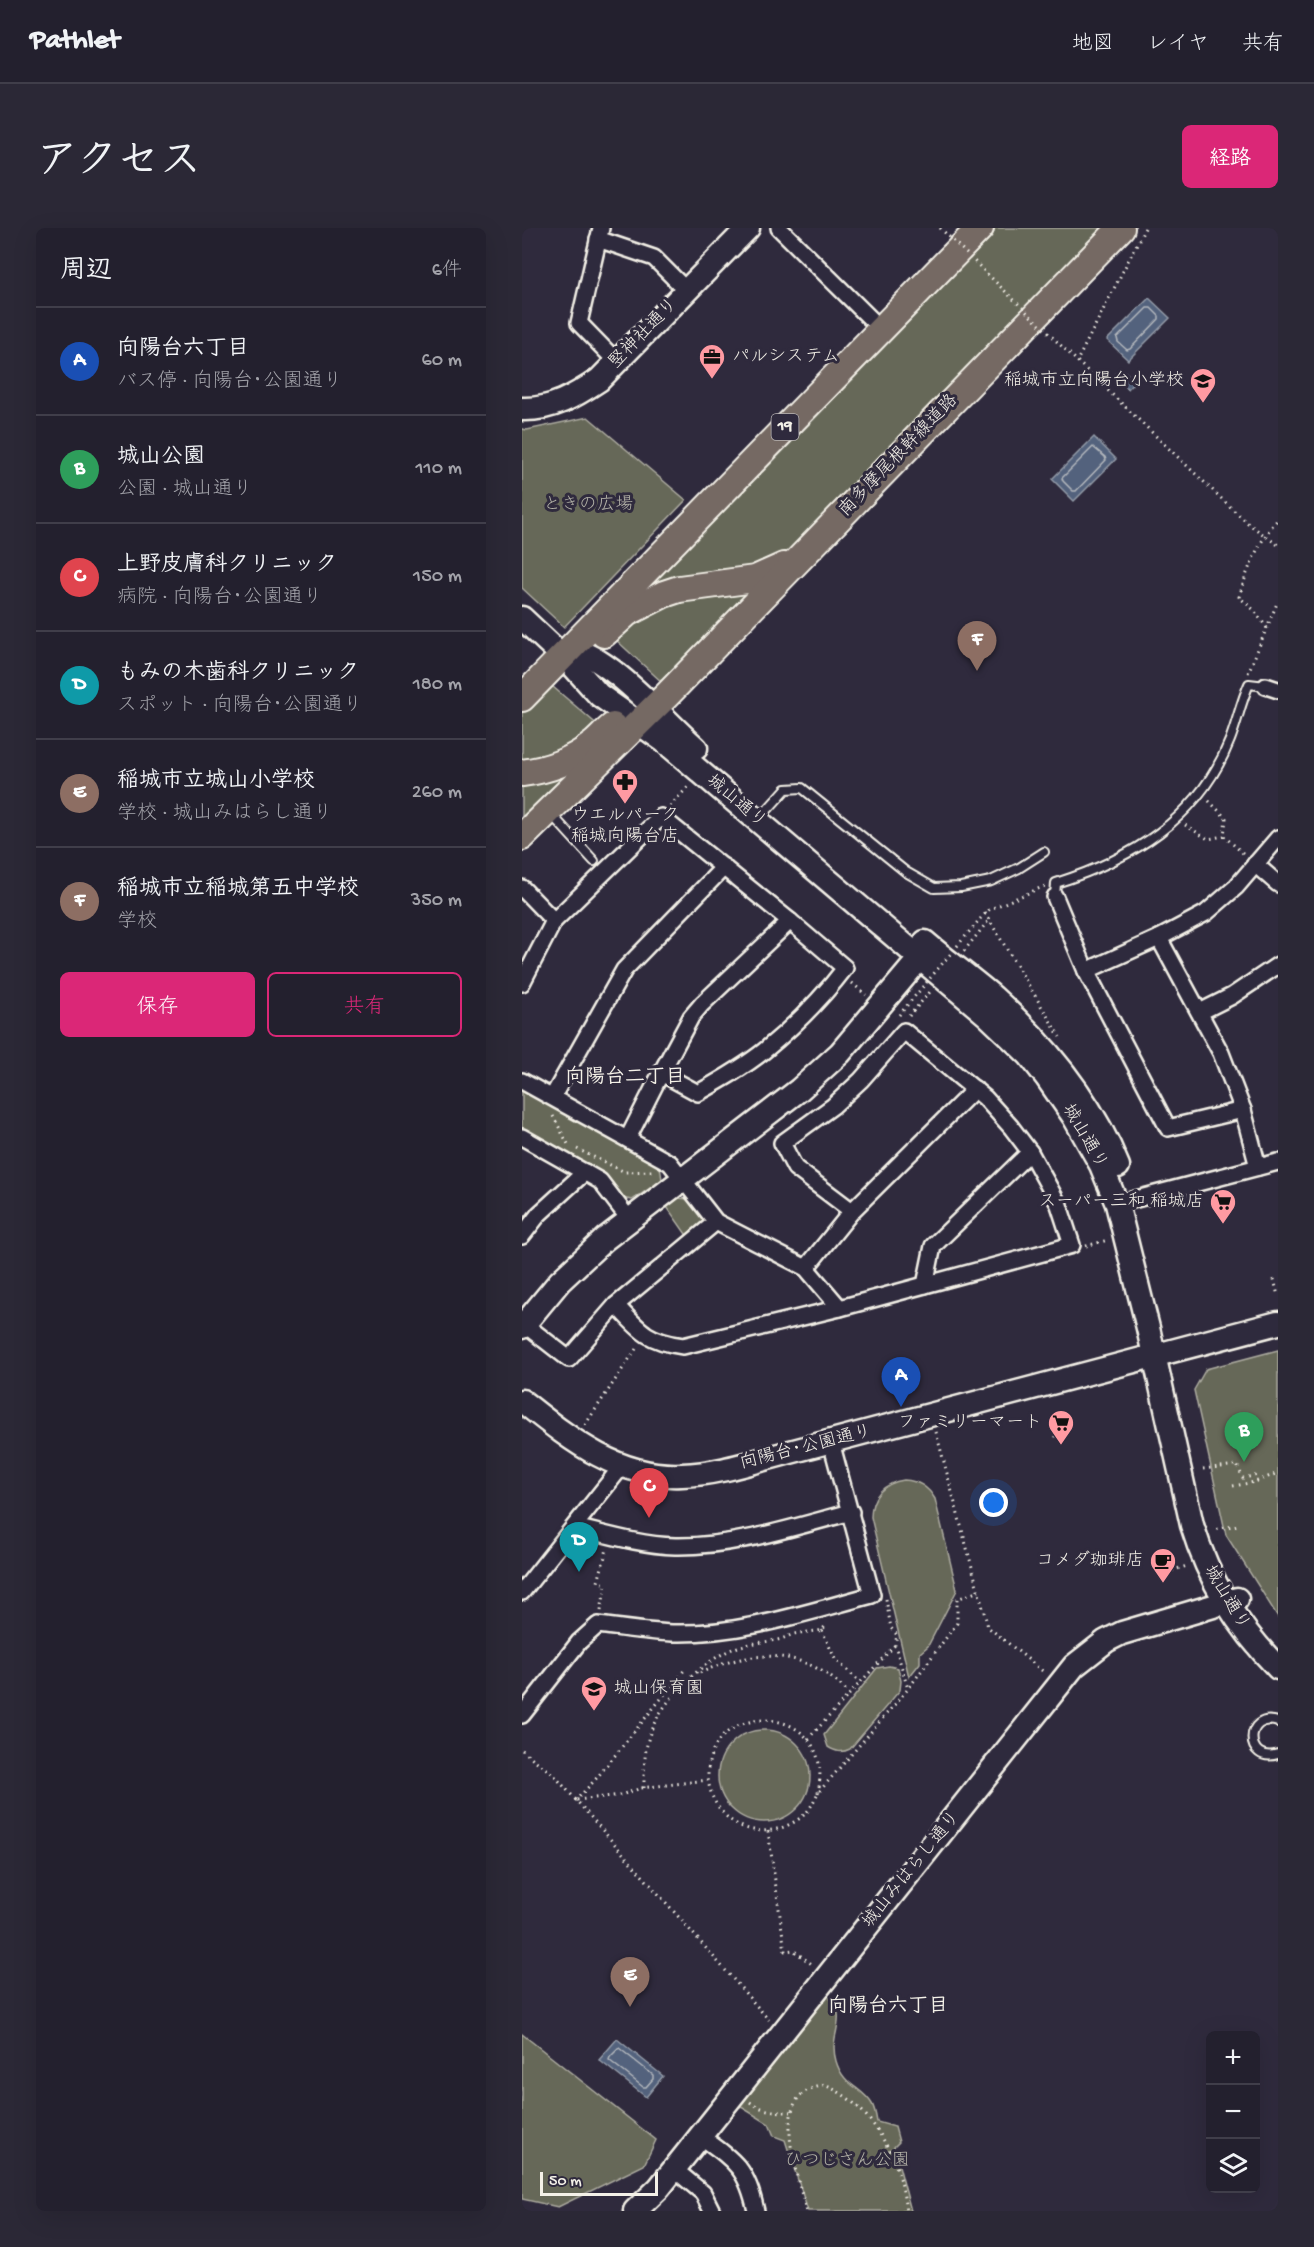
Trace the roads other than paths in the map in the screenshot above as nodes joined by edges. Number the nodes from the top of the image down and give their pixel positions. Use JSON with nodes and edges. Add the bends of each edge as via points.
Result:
{"nodes":[{"id":1,"x":748,"y":228,"type":"edge"},
{"id":2,"x":779,"y":228,"type":"edge"},
{"id":3,"x":980,"y":228,"type":"edge"},
{"id":4,"x":1122,"y":228,"type":"edge"},
{"id":5,"x":599,"y":233,"type":"edge"},
{"id":6,"x":686,"y":290,"type":"junction"},
{"id":7,"x":881,"y":328,"type":"junction"},
{"id":8,"x":617,"y":362,"type":"junction"},
{"id":9,"x":522,"y":409,"type":"edge"},
{"id":10,"x":807,"y":551,"type":"junction"},
{"id":11,"x":522,"y":613,"type":"edge"},
{"id":12,"x":522,"y":618,"type":"edge"},
{"id":13,"x":571,"y":659,"type":"edge"},
{"id":14,"x":1272,"y":688,"type":"edge"},
{"id":15,"x":646,"y":716,"type":"junction"},
{"id":16,"x":522,"y":773,"type":"edge"},
{"id":17,"x":731,"y":797,"type":"junction"},
{"id":18,"x":768,"y":809,"type":"junction"},
{"id":19,"x":549,"y":812,"type":"junction"},
{"id":20,"x":522,"y":837,"type":"edge"},
{"id":21,"x":1278,"y":838,"type":"edge"},
{"id":22,"x":1044,"y":852,"type":"dead end"},
{"id":23,"x":594,"y":861,"type":"dead end"},
{"id":24,"x":1255,"y":864,"type":"junction"},
{"id":25,"x":724,"y":867,"type":"junction"},
{"id":26,"x":1278,"y":884,"type":"edge"},
{"id":27,"x":522,"y":888,"type":"edge"},
{"id":28,"x":1052,"y":890,"type":"joint"},
{"id":29,"x":554,"y":921,"type":"junction"},
{"id":30,"x":790,"y":921,"type":"junction"},
{"id":31,"x":1159,"y":938,"type":"junction"},
{"id":32,"x":920,"y":958,"type":"junction"},
{"id":33,"x":1278,"y":965,"type":"edge"},
{"id":34,"x":1086,"y":971,"type":"junction"},
{"id":35,"x":522,"y":982,"type":"edge"},
{"id":36,"x":1200,"y":1012,"type":"junction"},
{"id":37,"x":661,"y":1073,"type":"junction"},
{"id":38,"x":522,"y":1081,"type":"edge"},
{"id":39,"x":975,"y":1089,"type":"junction"},
{"id":40,"x":551,"y":1104,"type":"junction"},
{"id":41,"x":1243,"y":1110,"type":"junction"},
{"id":42,"x":522,"y":1137,"type":"edge"},
{"id":43,"x":628,"y":1138,"type":"junction"},
{"id":44,"x":1030,"y":1152,"type":"junction"},
{"id":45,"x":1278,"y":1162,"type":"edge"},
{"id":46,"x":1258,"y":1167,"type":"junction"},
{"id":47,"x":585,"y":1172,"type":"junction"},
{"id":48,"x":683,"y":1179,"type":"junction"},
{"id":49,"x":1124,"y":1202,"type":"junction"},
{"id":50,"x":852,"y":1210,"type":"junction"},
{"id":51,"x":628,"y":1220,"type":"junction"},
{"id":52,"x":716,"y":1222,"type":"junction"},
{"id":53,"x":522,"y":1236,"type":"edge"},
{"id":54,"x":806,"y":1269,"type":"junction"},
{"id":55,"x":925,"y":1285,"type":"junction"},
{"id":56,"x":616,"y":1305,"type":"junction"},
{"id":57,"x":840,"y":1308,"type":"junction"},
{"id":58,"x":1278,"y":1323,"type":"edge"},
{"id":59,"x":523,"y":1326,"type":"edge"},
{"id":60,"x":1161,"y":1355,"type":"junction"},
{"id":61,"x":522,"y":1401,"type":"edge"},
{"id":62,"x":831,"y":1442,"type":"junction"},
{"id":63,"x":622,"y":1466,"type":"junction"},
{"id":64,"x":850,"y":1512,"type":"junction"},
{"id":65,"x":575,"y":1527,"type":"junction"},
{"id":66,"x":522,"y":1592,"type":"edge"},
{"id":67,"x":1231,"y":1601,"type":"junction"},
{"id":68,"x":1278,"y":1652,"type":"edge"},
{"id":69,"x":1278,"y":1668,"type":"edge"},
{"id":70,"x":522,"y":1715,"type":"edge"},
{"id":71,"x":1278,"y":1722,"type":"edge"},
{"id":72,"x":1278,"y":1754,"type":"edge"},
{"id":73,"x":700,"y":2136,"type":"junction"},
{"id":74,"x":674,"y":2169,"type":"junction"},
{"id":75,"x":635,"y":2211,"type":"edge"},
{"id":76,"x":712,"y":2211,"type":"edge"},
{"id":77,"x":756,"y":2211,"type":"edge"}],
"edges":[{"from":1,"to":6,"type":"street","name":"竪神社通り"},
{"from":2,"to":7,"type":"street"},
{"from":3,"to":7,"type":"main road","number":"19"},
{"from":4,"to":10,"type":"main road","name":"南多摩尾根幹線道路"},
{"from":5,"to":6,"type":"street","via":[[654,258]]},
{"from":5,"to":8,"type":"street","via":[[579,323]]},
{"from":6,"to":8,"type":"street","name":"竪神社通り"},
{"from":7,"to":13,"type":"main road","number":"19"},
{"from":8,"to":9,"type":"street","name":"竪神社通り","via":[[577,395],[556,405]]},
{"from":10,"to":13,"type":"main road","via":[[755,579],[663,594],[627,613]]},
{"from":10,"to":15,"type":"main road","name":"南多摩尾根幹線道路"},
{"from":11,"to":13,"type":"street"},
{"from":12,"to":13,"type":"street"},
{"from":13,"to":15,"type":"street","via":[[612,671]]},
{"from":14,"to":28,"type":"lane","via":[[1249,684],[1230,741],[1213,772],[1191,804],[1161,833],[1127,855],[1056,883]]},
{"from":15,"to":16,"type":"main road","via":[[610,728],[570,759]]},
{"from":15,"to":17,"type":"street","name":"城山通り"},
{"from":15,"to":17,"type":"street","via":[[722,782]]},
{"from":15,"to":18,"type":"street","name":"城山通り"},
{"from":15,"to":19,"type":"main road","name":"南多摩尾根幹線道路"},
{"from":17,"to":32,"type":"street","name":"城山通り"},
{"from":18,"to":22,"type":"lane","via":[[786,789],[802,788],[906,872],[934,888],[991,881]]},
{"from":18,"to":49,"type":"street","name":"城山通り","via":[[1020,1022],[1083,1099],[1115,1158]]},
{"from":19,"to":20,"type":"main road","name":"南多摩尾根幹線道路"},
{"from":19,"to":23,"type":"lane"},
{"from":21,"to":24,"type":"street"},
{"from":24,"to":26,"type":"street"},
{"from":24,"to":31,"type":"street","via":[[1206,913]]},
{"from":25,"to":29,"type":"street","via":[[662,817]]},
{"from":25,"to":30,"type":"street"},
{"from":25,"to":40,"type":"street","via":[[624,970]]},
{"from":27,"to":29,"type":"street"},
{"from":28,"to":34,"type":"street"},
{"from":29,"to":35,"type":"street"},
{"from":30,"to":37,"type":"street","via":[[702,1004]]},
{"from":30,"to":37,"type":"street","via":[[845,968],[841,973],[764,1051],[698,1093]]},
{"from":31,"to":34,"type":"street"},
{"from":31,"to":36,"type":"street"},
{"from":32,"to":48,"type":"street","via":[[840,1053],[799,1090]]},
{"from":32,"to":49,"type":"street","name":"城山通り","via":[[1029,1055],[1074,1117]]},
{"from":33,"to":36,"type":"street"},
{"from":34,"to":41,"type":"street","via":[[1168,1128]]},
{"from":36,"to":41,"type":"street"},
{"from":37,"to":43,"type":"street"},
{"from":38,"to":40,"type":"street"},
{"from":39,"to":44,"type":"street"},
{"from":39,"to":50,"type":"street"},
{"from":39,"to":50,"type":"street","via":[[904,1031],[833,1106],[782,1143],[795,1168]]},
{"from":40,"to":43,"type":"street"},
{"from":41,"to":46,"type":"street"},
{"from":42,"to":47,"type":"street"},
{"from":43,"to":48,"type":"street","via":[[670,1163]]},
{"from":44,"to":55,"type":"street","via":[[933,1246]]},
{"from":44,"to":55,"type":"street","via":[[1059,1205],[1072,1245]]},
{"from":45,"to":46,"type":"street"},
{"from":46,"to":49,"type":"street"},
{"from":47,"to":51,"type":"street","via":[[600,1181]]},
{"from":47,"to":53,"type":"street","via":[[539,1214]]},
{"from":48,"to":51,"type":"street"},
{"from":48,"to":52,"type":"street"},
{"from":49,"to":60,"type":"street","name":"城山通り"},
{"from":50,"to":54,"type":"street"},
{"from":51,"to":59,"type":"street","via":[[583,1257]]},
{"from":52,"to":54,"type":"street"},
{"from":52,"to":56,"type":"street"},
{"from":54,"to":57,"type":"street"},
{"from":55,"to":57,"type":"street"},
{"from":56,"to":57,"type":"street","via":[[644,1335],[683,1346]]},
{"from":56,"to":59,"type":"street","via":[[569,1359]]},
{"from":58,"to":60,"type":"street","name":"向陽台･公園通り"},
{"from":60,"to":62,"type":"street","name":"向陽台･公園通り"},
{"from":60,"to":67,"type":"street","name":"城山通り","via":[[1192,1525],[1202,1557]]},
{"from":61,"to":63,"type":"street","name":"向陽台･公園通り","via":[[569,1439]]},
{"from":62,"to":63,"type":"street","name":"向陽台･公園通り","via":[[722,1470],[684,1475]]},
{"from":62,"to":64,"type":"street"},
{"from":63,"to":65,"type":"street"},
{"from":64,"to":65,"type":"street","via":[[702,1546],[672,1546]]},
{"from":64,"to":70,"type":"street","via":[[872,1595],[754,1626],[709,1632],[672,1633],[598,1625],[579,1642]]},
{"from":65,"to":66,"type":"street"},
{"from":67,"to":68,"type":"street","name":"城山通り"},
{"from":67,"to":69,"type":"street","name":"城山通り","via":[[1257,1646]]},
{"from":67,"to":73,"type":"street","name":"城山みはらし通り","via":[[1122,1633],[1083,1658]]},
{"from":71,"to":72,"type":"lane","via":[[1264,1721],[1253,1731],[1252,1739],[1263,1755]]},
{"from":73,"to":74,"type":"street","name":"城山みはらし通り"},
{"from":73,"to":77,"type":"street","via":[[743,2171]]},
{"from":74,"to":75,"type":"street","name":"城山みはらし通り"},
{"from":74,"to":76,"type":"street","via":[[703,2193]]}]}
